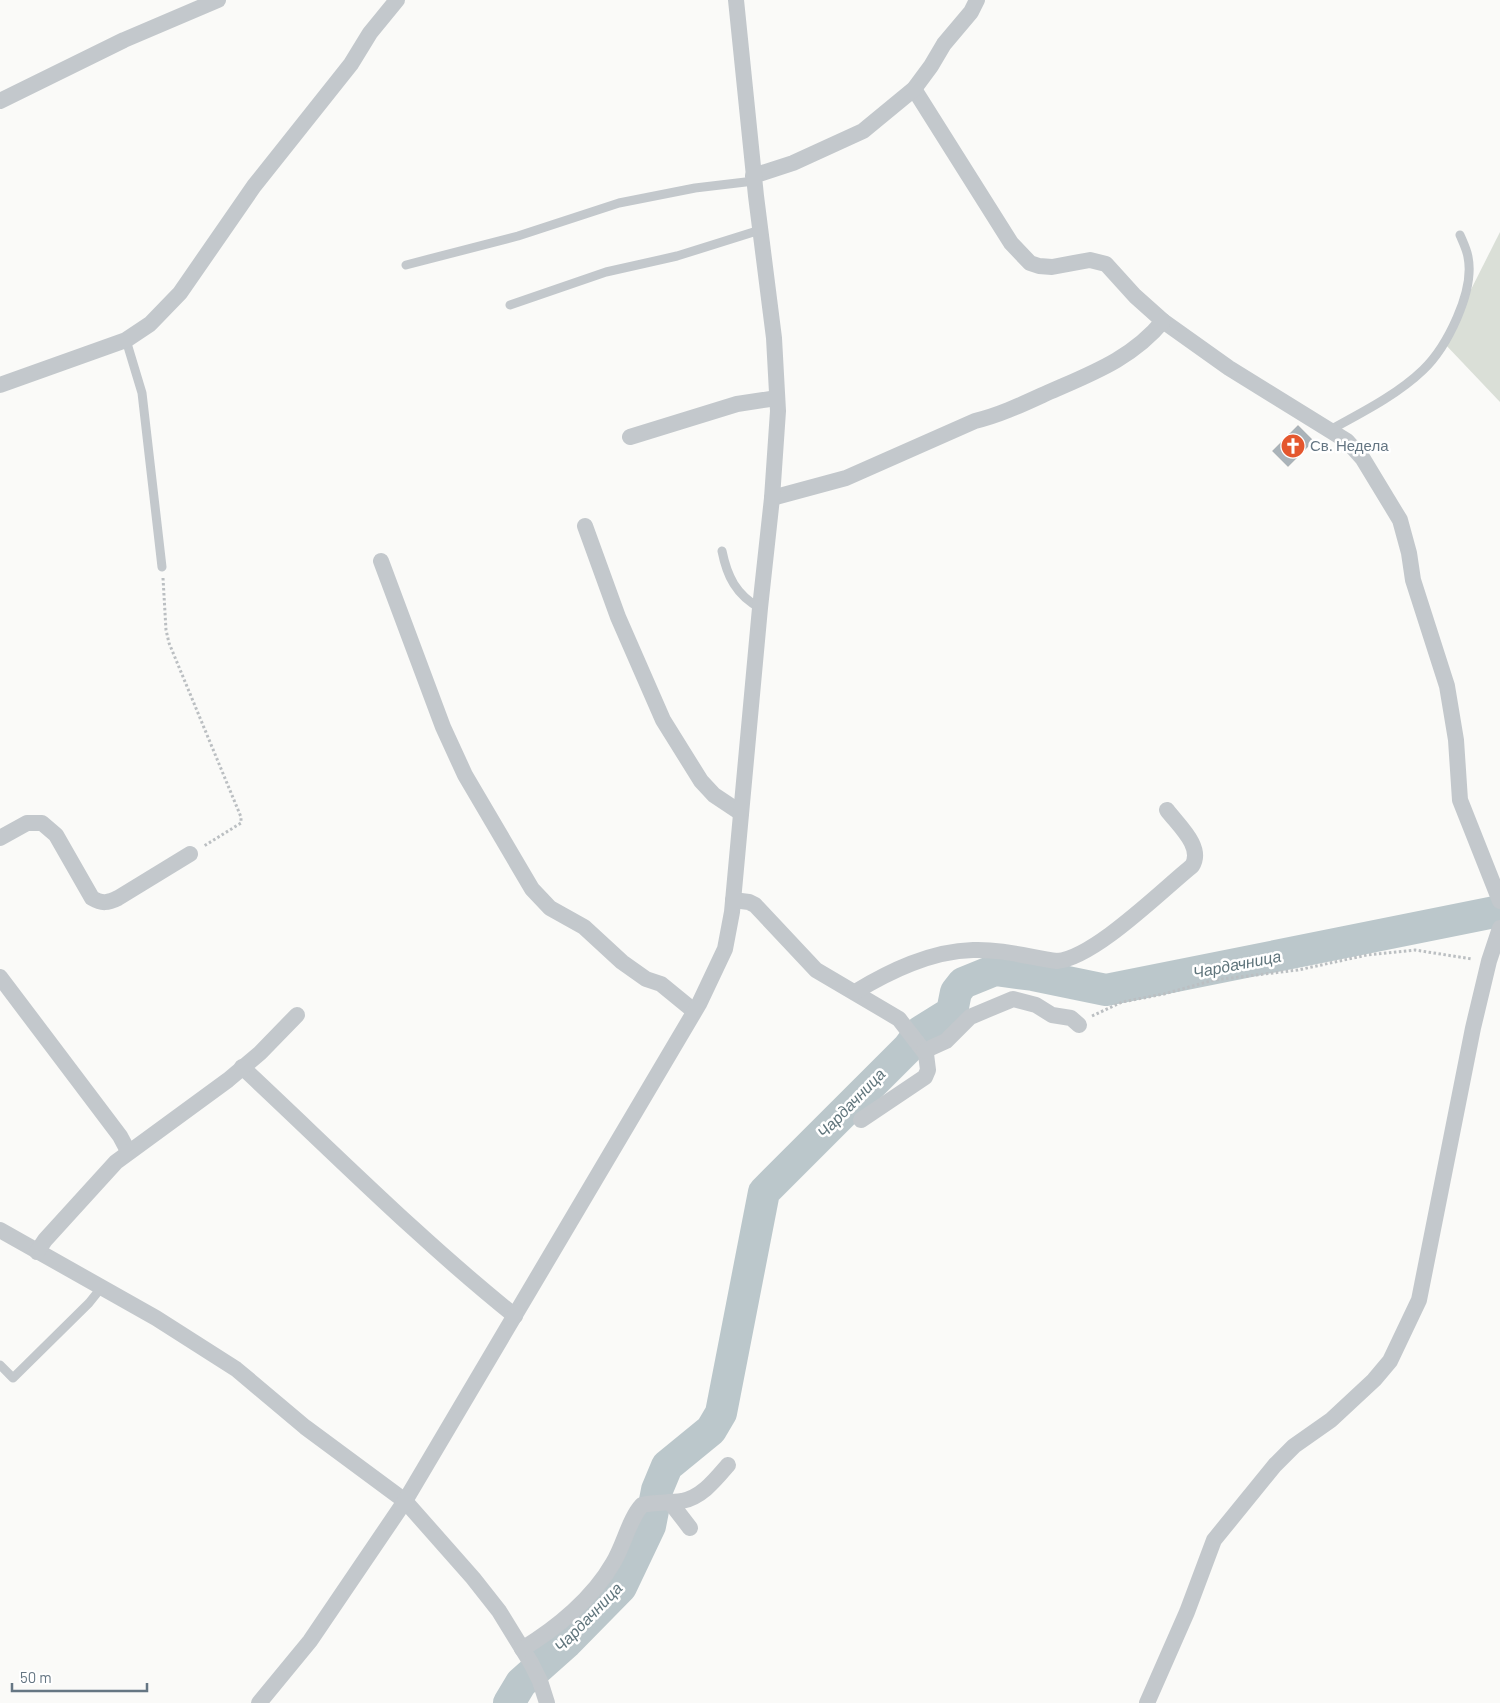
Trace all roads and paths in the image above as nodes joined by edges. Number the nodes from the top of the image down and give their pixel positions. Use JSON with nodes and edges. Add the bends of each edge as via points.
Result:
{"nodes":[{"id":1,"x":218,"y":0,"type":"edge"},
{"id":2,"x":397,"y":0,"type":"edge"},
{"id":3,"x":736,"y":0,"type":"edge"},
{"id":4,"x":976,"y":0,"type":"edge"},
{"id":5,"x":914,"y":89,"type":"junction"},
{"id":6,"x":0,"y":101,"type":"edge"},
{"id":7,"x":754,"y":178,"type":"junction"},
{"id":8,"x":760,"y":230,"type":"junction"},
{"id":9,"x":1460,"y":236,"type":"dead end"},
{"id":10,"x":406,"y":265,"type":"dead end"},
{"id":11,"x":510,"y":305,"type":"dead end"},
{"id":12,"x":1163,"y":321,"type":"junction"},
{"id":13,"x":126,"y":340,"type":"junction"},
{"id":14,"x":0,"y":386,"type":"edge"},
{"id":15,"x":777,"y":398,"type":"junction"},
{"id":16,"x":1330,"y":430,"type":"junction"},
{"id":17,"x":630,"y":437,"type":"dead end"},
{"id":18,"x":772,"y":498,"type":"junction"},
{"id":19,"x":585,"y":526,"type":"dead end"},
{"id":20,"x":722,"y":550,"type":"dead end"},
{"id":21,"x":381,"y":561,"type":"dead end"},
{"id":22,"x":162,"y":567,"type":"joint"},
{"id":23,"x":760,"y":608,"type":"junction"},
{"id":24,"x":1167,"y":810,"type":"dead end"},
{"id":25,"x":741,"y":813,"type":"junction"},
{"id":26,"x":0,"y":838,"type":"edge"},
{"id":27,"x":190,"y":854,"type":"joint"},
{"id":28,"x":733,"y":900,"type":"junction"},
{"id":29,"x":1500,"y":901,"type":"edge"},
{"id":30,"x":1500,"y":928,"type":"edge"},
{"id":31,"x":1489,"y":961,"type":"junction"},
{"id":32,"x":0,"y":976,"type":"edge"},
{"id":33,"x":855,"y":992,"type":"junction"},
{"id":34,"x":694,"y":1011,"type":"junction"},
{"id":35,"x":297,"y":1015,"type":"dead end"},
{"id":36,"x":1079,"y":1025,"type":"joint"},
{"id":37,"x":918,"y":1043,"type":"junction"},
{"id":38,"x":242,"y":1067,"type":"junction"},
{"id":39,"x":861,"y":1120,"type":"dead end"},
{"id":40,"x":128,"y":1152,"type":"junction"},
{"id":41,"x":0,"y":1230,"type":"edge"},
{"id":42,"x":37,"y":1252,"type":"junction"},
{"id":43,"x":101,"y":1288,"type":"junction"},
{"id":44,"x":515,"y":1316,"type":"junction"},
{"id":45,"x":0,"y":1366,"type":"edge"},
{"id":46,"x":728,"y":1465,"type":"dead end"},
{"id":47,"x":405,"y":1501,"type":"junction"},
{"id":48,"x":660,"y":1503,"type":"junction"},
{"id":49,"x":690,"y":1528,"type":"dead end"},
{"id":50,"x":527,"y":1656,"type":"junction"},
{"id":51,"x":259,"y":1703,"type":"edge"},
{"id":52,"x":547,"y":1703,"type":"edge"},
{"id":53,"x":1147,"y":1703,"type":"edge"}],
"edges":[{"from":1,"to":6,"type":"street","via":[[124,40]]},
{"from":2,"to":13,"type":"street","via":[[370,33],[352,64],[254,186],[180,293],[150,324]]},
{"from":3,"to":7,"type":"street"},
{"from":4,"to":5,"type":"street","via":[[971,12],[944,44]]},
{"from":5,"to":7,"type":"street","via":[[863,130]]},
{"from":5,"to":12,"type":"street","via":[[955,158],[1022,256],[1030,263],[1052,267],[1078,261],[1100,261]]},
{"from":7,"to":8,"type":"street"},
{"from":7,"to":10,"type":"lane","via":[[619,204],[518,236]]},
{"from":8,"to":11,"type":"lane","via":[[677,256],[606,272]]},
{"from":8,"to":15,"type":"street","via":[[774,338]]},
{"from":9,"to":16,"type":"lane","via":[[1468,258],[1468,278],[1462,307],[1444,343],[1423,370],[1396,391]]},
{"from":12,"to":16,"type":"street","via":[[1229,368]]},
{"from":12,"to":18,"type":"street","via":[[1132,351],[1103,369],[846,478]]},
{"from":13,"to":14,"type":"street"},
{"from":13,"to":22,"type":"lane","via":[[142,393]]},
{"from":15,"to":17,"type":"street","via":[[737,404]]},
{"from":15,"to":18,"type":"street"},
{"from":16,"to":29,"type":"street","via":[[1347,441],[1363,459],[1400,520],[1413,580],[1447,686],[1456,740],[1460,800]]},
{"from":18,"to":23,"type":"street"},
{"from":19,"to":25,"type":"street","via":[[618,617],[663,720],[701,781],[714,795]]},
{"from":20,"to":23,"type":"lane","via":[[733,584],[748,602]]},
{"from":21,"to":34,"type":"street","via":[[443,727],[465,775],[532,889],[550,908],[584,927],[638,974],[661,984]]},
{"from":22,"to":27,"type":"path","via":[[169,643],[241,817],[233,829]]},
{"from":23,"to":25,"type":"street"},
{"from":24,"to":33,"type":"street","via":[[1190,840],[1196,854],[1195,861],[1108,935],[1082,952],[1057,961],[998,952],[954,951],[891,971]]},
{"from":25,"to":28,"type":"street"},
{"from":26,"to":27,"type":"street","via":[[28,823],[42,823],[56,836],[92,898],[100,903],[118,898]]},
{"from":28,"to":33,"type":"street","via":[[756,905],[816,970]]},
{"from":28,"to":34,"type":"street","via":[[725,949]]},
{"from":30,"to":31,"type":"street"},
{"from":31,"to":36,"type":"path","via":[[1415,950],[1367,955],[1298,970],[1214,980],[1122,1002]]},
{"from":31,"to":53,"type":"street","via":[[1419,1300],[1402,1339],[1374,1380],[1275,1465],[1214,1540]]},
{"from":32,"to":40,"type":"street","via":[[120,1136]]},
{"from":33,"to":37,"type":"street","via":[[899,1019]]},
{"from":34,"to":44,"type":"street"},
{"from":35,"to":38,"type":"street"},
{"from":36,"to":37,"type":"street","via":[[1071,1018],[1052,1015],[1036,1005],[1013,999],[970,1017],[946,1041]]},
{"from":37,"to":39,"type":"street","via":[[928,1061],[925,1077]]},
{"from":38,"to":40,"type":"street","via":[[198,1103]]},
{"from":38,"to":44,"type":"street","via":[[391,1206],[428,1245]]},
{"from":40,"to":42,"type":"street"},
{"from":41,"to":42,"type":"street"},
{"from":42,"to":43,"type":"street"},
{"from":43,"to":45,"type":"lane","via":[[13,1378]]},
{"from":43,"to":47,"type":"street","via":[[156,1318],[236,1369],[305,1427]]},
{"from":44,"to":47,"type":"street"},
{"from":46,"to":48,"type":"street","via":[[695,1497]]},
{"from":47,"to":50,"type":"street","via":[[499,1610]]},
{"from":47,"to":51,"type":"street","via":[[310,1641]]},
{"from":48,"to":49,"type":"street"},
{"from":48,"to":50,"type":"street","via":[[642,1505],[637,1510],[612,1565]]},
{"from":50,"to":52,"type":"street","via":[[540,1680]]}]}
